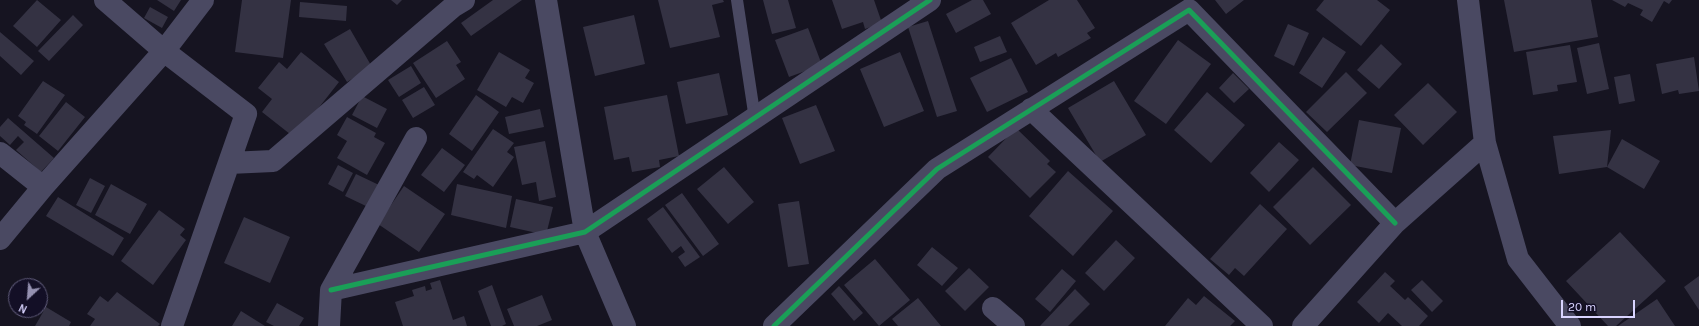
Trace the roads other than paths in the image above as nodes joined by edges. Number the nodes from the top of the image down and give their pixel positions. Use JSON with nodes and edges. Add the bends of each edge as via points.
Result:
{"nodes":[{"id":1,"x":105,"y":0,"type":"edge"},
{"id":2,"x":203,"y":0,"type":"edge"},
{"id":3,"x":464,"y":0,"type":"edge"},
{"id":4,"x":546,"y":0,"type":"edge"},
{"id":5,"x":737,"y":0,"type":"edge"},
{"id":6,"x":930,"y":0,"type":"edge"},
{"id":7,"x":1468,"y":0,"type":"edge"},
{"id":8,"x":164,"y":51,"type":"junction"},
{"id":9,"x":1032,"y":108,"type":"junction"},
{"id":10,"x":755,"y":119,"type":"junction"},
{"id":11,"x":416,"y":138,"type":"dead end"},
{"id":12,"x":1485,"y":143,"type":"junction"},
{"id":13,"x":0,"y":152,"type":"edge"},
{"id":14,"x":229,"y":163,"type":"junction"},
{"id":15,"x":43,"y":187,"type":"junction"},
{"id":16,"x":1395,"y":223,"type":"junction"},
{"id":17,"x":585,"y":232,"type":"junction"},
{"id":18,"x":0,"y":239,"type":"edge"},
{"id":19,"x":331,"y":290,"type":"junction"},
{"id":20,"x":993,"y":308,"type":"dead end"},
{"id":21,"x":779,"y":324,"type":"edge"},
{"id":22,"x":172,"y":326,"type":"edge"},
{"id":23,"x":329,"y":326,"type":"edge"},
{"id":24,"x":624,"y":326,"type":"edge"},
{"id":25,"x":1014,"y":326,"type":"edge"},
{"id":26,"x":1262,"y":326,"type":"edge"},
{"id":27,"x":1303,"y":326,"type":"edge"},
{"id":28,"x":1570,"y":326,"type":"edge"}],
"edges":[{"from":1,"to":8,"type":"street"},
{"from":2,"to":8,"type":"street"},
{"from":3,"to":14,"type":"street","via":[[273,161]]},
{"from":4,"to":17,"type":"street"},
{"from":5,"to":10,"type":"lane"},
{"from":6,"to":10,"type":"street"},
{"from":7,"to":12,"type":"street"},
{"from":8,"to":14,"type":"street","via":[[246,114]]},
{"from":8,"to":15,"type":"street"},
{"from":9,"to":16,"type":"street","via":[[1189,10]]},
{"from":9,"to":21,"type":"street","via":[[936,168]]},
{"from":9,"to":26,"type":"street"},
{"from":10,"to":17,"type":"street"},
{"from":11,"to":19,"type":"street"},
{"from":12,"to":16,"type":"street"},
{"from":12,"to":28,"type":"street","via":[[1518,259]]},
{"from":13,"to":15,"type":"street"},
{"from":14,"to":22,"type":"street"},
{"from":15,"to":18,"type":"street"},
{"from":16,"to":27,"type":"street"},
{"from":17,"to":19,"type":"street"},
{"from":17,"to":24,"type":"street"},
{"from":19,"to":23,"type":"street"},
{"from":20,"to":25,"type":"street"}]}
